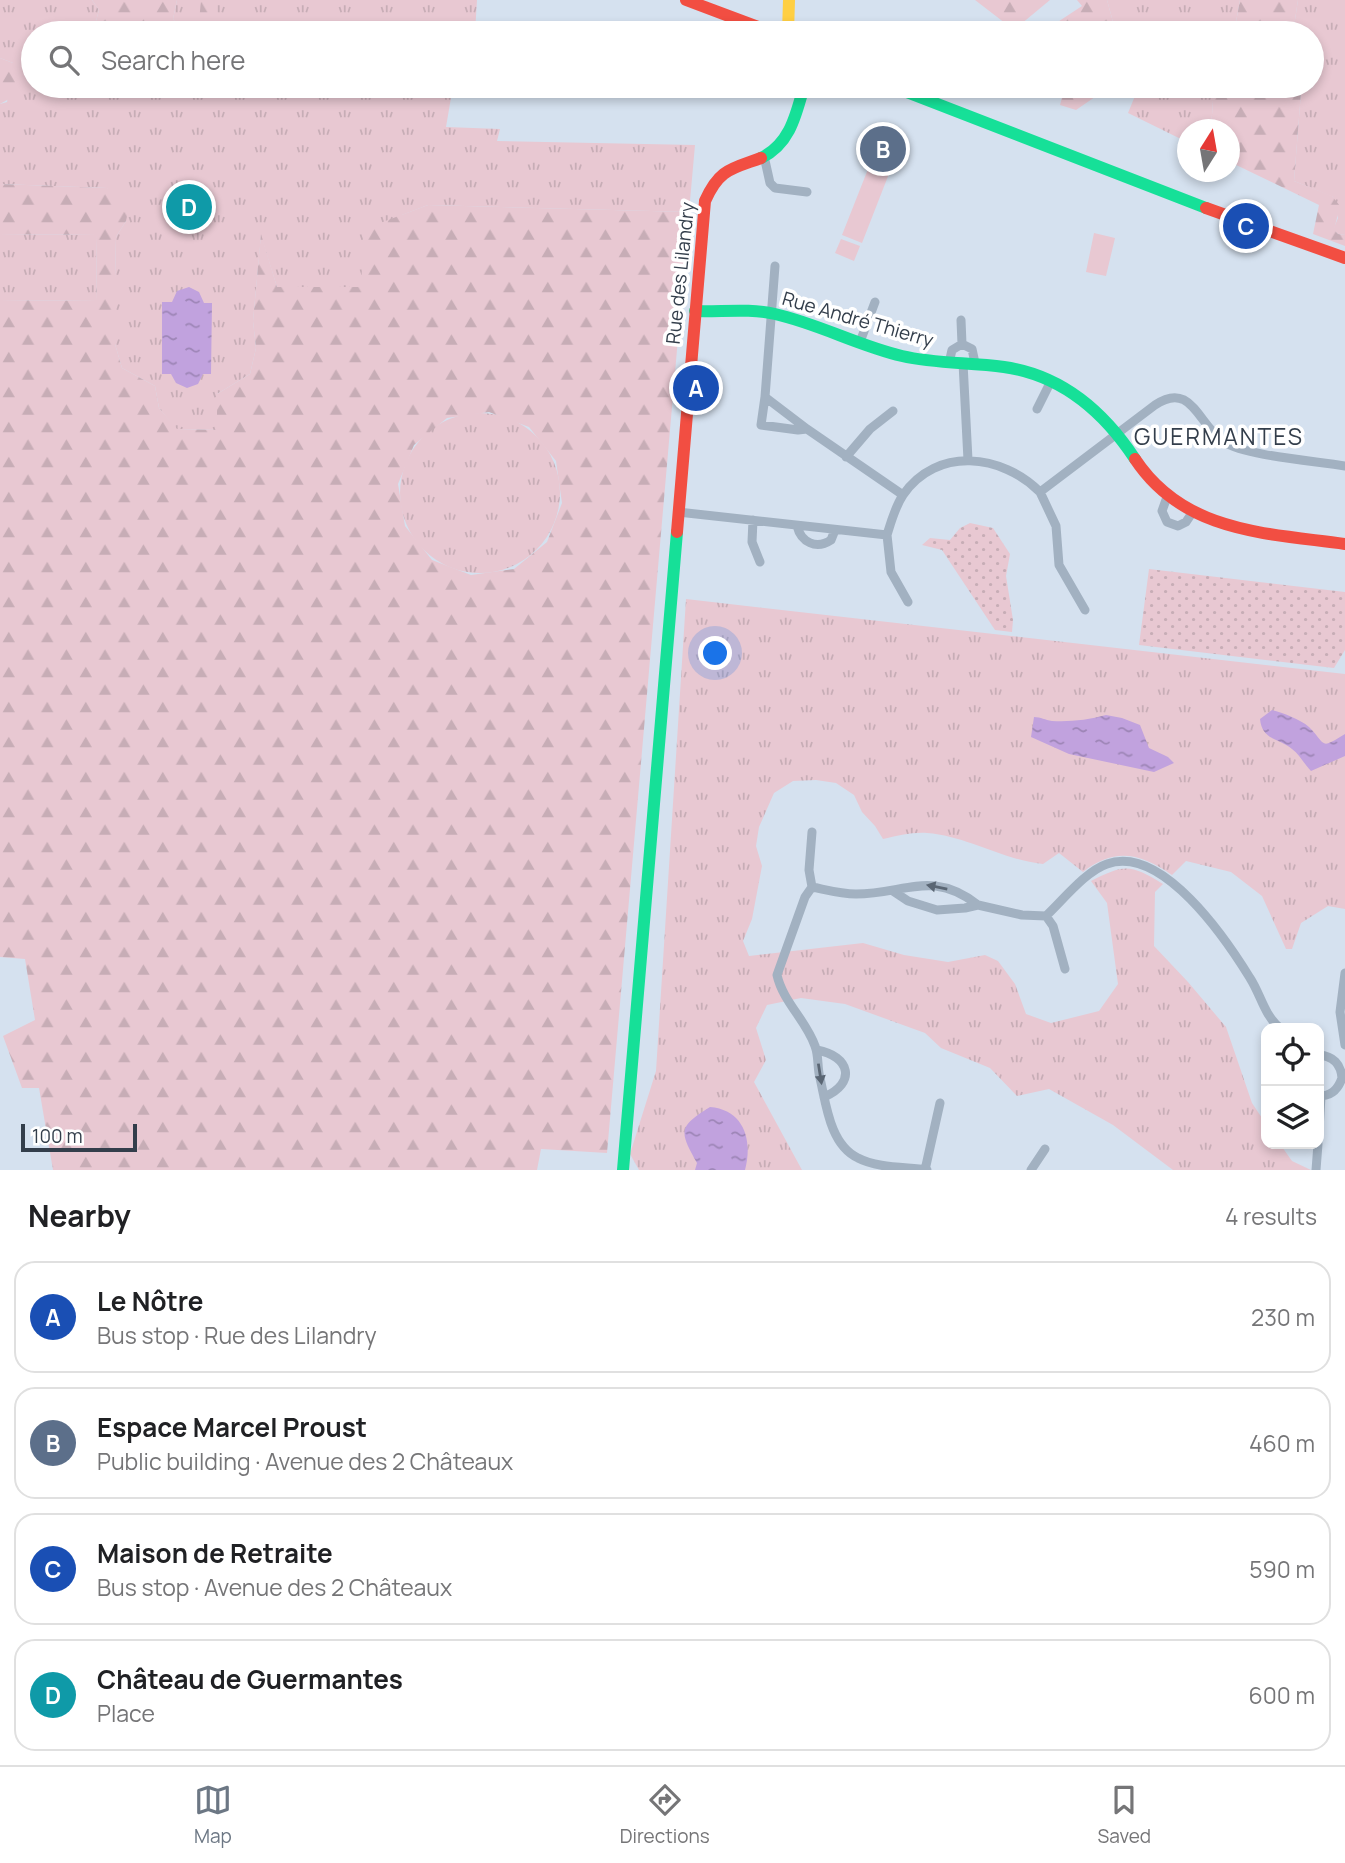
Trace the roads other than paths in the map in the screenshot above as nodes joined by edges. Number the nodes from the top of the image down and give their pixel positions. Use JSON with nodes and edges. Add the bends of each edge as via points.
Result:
{"nodes":[{"id":1,"x":686,"y":0,"type":"edge"},
{"id":2,"x":789,"y":0,"type":"edge"},
{"id":3,"x":742,"y":21,"type":"edge"},
{"id":4,"x":788,"y":21,"type":"edge"},
{"id":5,"x":800,"y":98,"type":"edge"},
{"id":6,"x":922,"y":98,"type":"edge"},
{"id":7,"x":764,"y":156,"type":"junction"},
{"id":8,"x":807,"y":192,"type":"dead end"},
{"id":9,"x":1345,"y":258,"type":"edge"},
{"id":10,"x":775,"y":266,"type":"dead end"},
{"id":11,"x":875,"y":302,"type":"dead end"},
{"id":12,"x":695,"y":311,"type":"junction"},
{"id":13,"x":771,"y":314,"type":"junction"},
{"id":14,"x":961,"y":320,"type":"dead end"},
{"id":15,"x":860,"y":342,"type":"junction"},
{"id":16,"x":962,"y":344,"type":"junction"},
{"id":17,"x":949,"y":363,"type":"junction"},
{"id":18,"x":969,"y":363,"type":"junction"},
{"id":19,"x":1051,"y":381,"type":"junction"},
{"id":20,"x":765,"y":397,"type":"junction"},
{"id":21,"x":1037,"y":409,"type":"dead end"},
{"id":22,"x":893,"y":411,"type":"dead end"},
{"id":23,"x":807,"y":429,"type":"junction"},
{"id":24,"x":1117,"y":433,"type":"junction"},
{"id":25,"x":846,"y":457,"type":"junction"},
{"id":26,"x":968,"y":460,"type":"junction"},
{"id":27,"x":1345,"y":466,"type":"edge"},
{"id":28,"x":1040,"y":492,"type":"junction"},
{"id":29,"x":903,"y":495,"type":"junction"},
{"id":30,"x":1167,"y":497,"type":"junction"},
{"id":31,"x":678,"y":512,"type":"junction"},
{"id":32,"x":1192,"y":513,"type":"junction"},
{"id":33,"x":753,"y":520,"type":"junction"},
{"id":34,"x":797,"y":526,"type":"junction"},
{"id":35,"x":835,"y":530,"type":"junction"},
{"id":36,"x":887,"y":535,"type":"junction"},
{"id":37,"x":1345,"y":544,"type":"edge"},
{"id":38,"x":760,"y":562,"type":"dead end"},
{"id":39,"x":908,"y":602,"type":"dead end"},
{"id":40,"x":1085,"y":610,"type":"dead end"},
{"id":41,"x":812,"y":832,"type":"dead end"},
{"id":42,"x":813,"y":887,"type":"junction"},
{"id":43,"x":893,"y":891,"type":"junction"},
{"id":44,"x":978,"y":905,"type":"junction"},
{"id":45,"x":1046,"y":916,"type":"junction"},
{"id":46,"x":1065,"y":969,"type":"dead end"},
{"id":47,"x":1345,"y":973,"type":"edge"},
{"id":48,"x":1275,"y":1023,"type":"edge"},
{"id":49,"x":1345,"y":1045,"type":"edge"},
{"id":50,"x":817,"y":1051,"type":"junction"},
{"id":51,"x":1324,"y":1056,"type":"edge"},
{"id":52,"x":1332,"y":1058,"type":"junction"},
{"id":53,"x":1324,"y":1095,"type":"edge"},
{"id":54,"x":824,"y":1097,"type":"junction"},
{"id":55,"x":940,"y":1103,"type":"dead end"},
{"id":56,"x":1045,"y":1149,"type":"dead end"},
{"id":57,"x":1318,"y":1149,"type":"edge"},
{"id":58,"x":624,"y":1170,"type":"edge"},
{"id":59,"x":925,"y":1170,"type":"edge"},
{"id":60,"x":1031,"y":1170,"type":"edge"},
{"id":61,"x":1316,"y":1170,"type":"edge"}],
"edges":[{"from":1,"to":3,"type":"main road"},
{"from":2,"to":4,"type":"main road"},
{"from":5,"to":7,"type":"main road","name":"Rue des Lilandry","via":[[783,144]]},
{"from":6,"to":9,"type":"main road"},
{"from":7,"to":8,"type":"street","via":[[775,188]]},
{"from":7,"to":12,"type":"main road","name":"Rue des Lilandry","via":[[730,168],[709,189],[702,218]]},
{"from":10,"to":13,"type":"street"},
{"from":11,"to":15,"type":"street"},
{"from":12,"to":13,"type":"main road","name":"Rue André Thierry"},
{"from":12,"to":31,"type":"main road","name":"Rue des Lilandry"},
{"from":13,"to":15,"type":"main road","name":"Rue André Thierry"},
{"from":13,"to":20,"type":"street"},
{"from":14,"to":16,"type":"street"},
{"from":15,"to":17,"type":"main road","name":"Rue André Thierry","via":[[921,360]]},
{"from":16,"to":17,"type":"street","via":[[951,350]]},
{"from":16,"to":18,"type":"street","via":[[972,349]]},
{"from":17,"to":18,"type":"main road","name":"Rue André Thierry"},
{"from":18,"to":19,"type":"main road","name":"Rue André Thierry","via":[[1018,369]]},
{"from":18,"to":26,"type":"street"},
{"from":19,"to":21,"type":"street"},
{"from":19,"to":24,"type":"main road","name":"Rue André Thierry","via":[[1087,403]]},
{"from":20,"to":23,"type":"street"},
{"from":20,"to":23,"type":"street","via":[[761,425]]},
{"from":22,"to":25,"type":"street"},
{"from":23,"to":25,"type":"street"},
{"from":24,"to":27,"type":"street","via":[[1174,396],[1188,401],[1215,436],[1234,447]]},
{"from":24,"to":28,"type":"street"},
{"from":24,"to":30,"type":"main road","name":"Rue André Thierry"},
{"from":25,"to":29,"type":"street"},
{"from":26,"to":28,"type":"street","via":[[1009,469]]},
{"from":26,"to":29,"type":"street","via":[[930,472]]},
{"from":28,"to":40,"type":"street","via":[[1055,526],[1059,565]]},
{"from":29,"to":36,"type":"street"},
{"from":30,"to":32,"type":"main road","name":"Rue André Thierry"},
{"from":30,"to":32,"type":"street","name":"Rue André Thierry","via":[[1162,511],[1167,522],[1178,526]]},
{"from":31,"to":33,"type":"street"},
{"from":31,"to":58,"type":"main road","name":"Rue des Lilandry"},
{"from":32,"to":37,"type":"main road","name":"Rue André Thierry","via":[[1225,526]]},
{"from":33,"to":34,"type":"street"},
{"from":33,"to":38,"type":"street","via":[[752,542]]},
{"from":34,"to":35,"type":"street"},
{"from":34,"to":35,"type":"street","via":[[801,537],[817,545],[831,540]]},
{"from":35,"to":36,"type":"street"},
{"from":36,"to":39,"type":"street","via":[[891,572]]},
{"from":41,"to":42,"type":"street","via":[[809,870]]},
{"from":42,"to":43,"type":"street","via":[[856,894]]},
{"from":42,"to":50,"type":"street","via":[[805,897],[777,975]]},
{"from":43,"to":44,"type":"street","via":[[937,910]]},
{"from":44,"to":43,"type":"street","one_way":true,"via":[[941,886],[903,886]]},
{"from":44,"to":45,"type":"street"},
{"from":45,"to":46,"type":"street"},
{"from":45,"to":48,"type":"street","via":[[1108,863],[1137,863],[1152,869],[1208,917],[1232,948]]},
{"from":47,"to":49,"type":"street","via":[[1340,1012]]},
{"from":49,"to":52,"type":"street"},
{"from":50,"to":54,"type":"street","one_way":true},
{"from":50,"to":54,"type":"street","via":[[835,1056],[845,1069],[838,1091]]},
{"from":51,"to":52,"type":"street"},
{"from":52,"to":53,"type":"street","via":[[1342,1078],[1335,1091]]},
{"from":54,"to":59,"type":"street","via":[[838,1140],[847,1151],[868,1161]]},
{"from":55,"to":59,"type":"street"},
{"from":56,"to":60,"type":"street"},
{"from":57,"to":61,"type":"street"}]}
